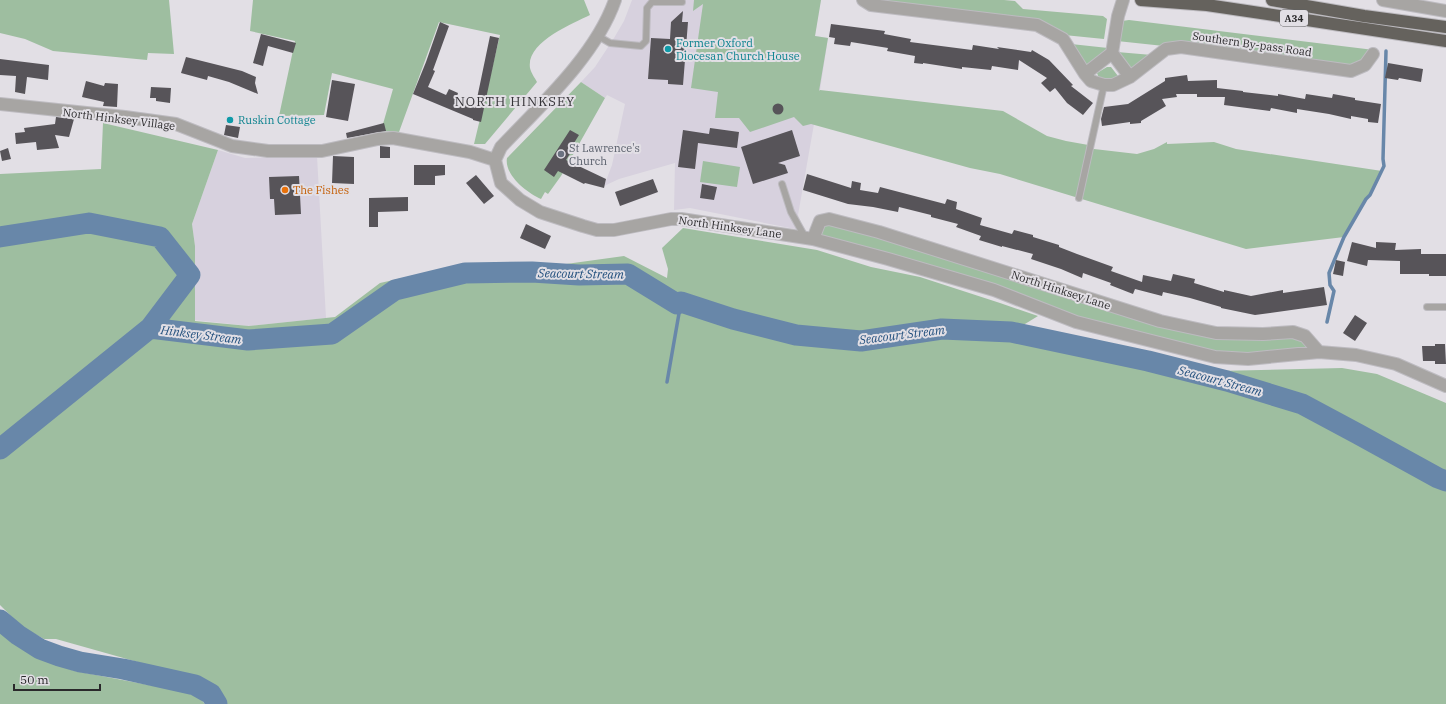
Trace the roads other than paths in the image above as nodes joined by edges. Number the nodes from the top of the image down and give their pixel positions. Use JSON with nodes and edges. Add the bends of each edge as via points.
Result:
{"nodes":[{"id":1,"x":615,"y":0,"type":"edge"},
{"id":2,"x":863,"y":0,"type":"edge"},
{"id":3,"x":1123,"y":0,"type":"edge"},
{"id":4,"x":1141,"y":0,"type":"edge"},
{"id":5,"x":1272,"y":0,"type":"edge"},
{"id":6,"x":1383,"y":0,"type":"edge"},
{"id":7,"x":682,"y":2,"type":"dead end"},
{"id":8,"x":1446,"y":11,"type":"edge"},
{"id":9,"x":1446,"y":27,"type":"edge"},
{"id":10,"x":598,"y":36,"type":"junction"},
{"id":11,"x":1446,"y":41,"type":"edge"},
{"id":12,"x":1112,"y":53,"type":"junction"},
{"id":13,"x":1373,"y":54,"type":"dead end"},
{"id":14,"x":1085,"y":74,"type":"junction"},
{"id":15,"x":1130,"y":77,"type":"junction"},
{"id":16,"x":1104,"y":85,"type":"junction"},
{"id":17,"x":0,"y":104,"type":"edge"},
{"id":18,"x":495,"y":160,"type":"junction"},
{"id":19,"x":782,"y":184,"type":"dead end"},
{"id":20,"x":1079,"y":198,"type":"dead end"},
{"id":21,"x":809,"y":239,"type":"junction"},
{"id":22,"x":1427,"y":307,"type":"dead end"},
{"id":23,"x":1446,"y":307,"type":"edge"},
{"id":24,"x":1319,"y":352,"type":"junction"},
{"id":25,"x":1446,"y":386,"type":"edge"}],
"edges":[{"from":1,"to":10,"type":"street"},
{"from":2,"to":14,"type":"street","via":[[871,5],[1037,25],[1063,39]]},
{"from":3,"to":12,"type":"street"},
{"from":4,"to":11,"type":"highway","number":"A34","via":[[1207,5]]},
{"from":5,"to":9,"type":"highway","number":"A34"},
{"from":6,"to":8,"type":"street"},
{"from":7,"to":10,"type":"lane","via":[[652,2],[648,8],[646,41],[641,46],[610,44]]},
{"from":10,"to":18,"type":"street","via":[[570,73],[502,147]]},
{"from":12,"to":14,"type":"street"},
{"from":12,"to":15,"type":"street"},
{"from":13,"to":15,"type":"street","name":"Southern By-pass Road","via":[[1365,66],[1351,70],[1181,47],[1166,49]]},
{"from":14,"to":16,"type":"street","via":[[1091,81]]},
{"from":15,"to":16,"type":"street","name":"Southern By-pass Road","via":[[1113,85]]},
{"from":16,"to":20,"type":"lane"},
{"from":17,"to":18,"type":"street","name":"North Hinksey Village","via":[[176,124],[232,146],[268,151],[322,151],[393,138],[470,152]]},
{"from":18,"to":21,"type":"street","name":"North Hinksey Lane","via":[[501,183],[520,200],[540,212],[597,230],[614,230],[682,219]]},
{"from":19,"to":21,"type":"lane","via":[[791,212]]},
{"from":21,"to":24,"type":"street","name":"North Hinksey Lane","via":[[994,290],[1076,322],[1215,357],[1248,359]]},
{"from":21,"to":24,"type":"street","name":"North Hinksey Lane","via":[[820,221],[829,219],[879,232],[1160,322],[1216,333],[1293,332],[1305,336]]},
{"from":22,"to":23,"type":"lane"},
{"from":24,"to":25,"type":"street","name":"North Hinksey Lane","via":[[1356,355],[1396,364]]}]}
